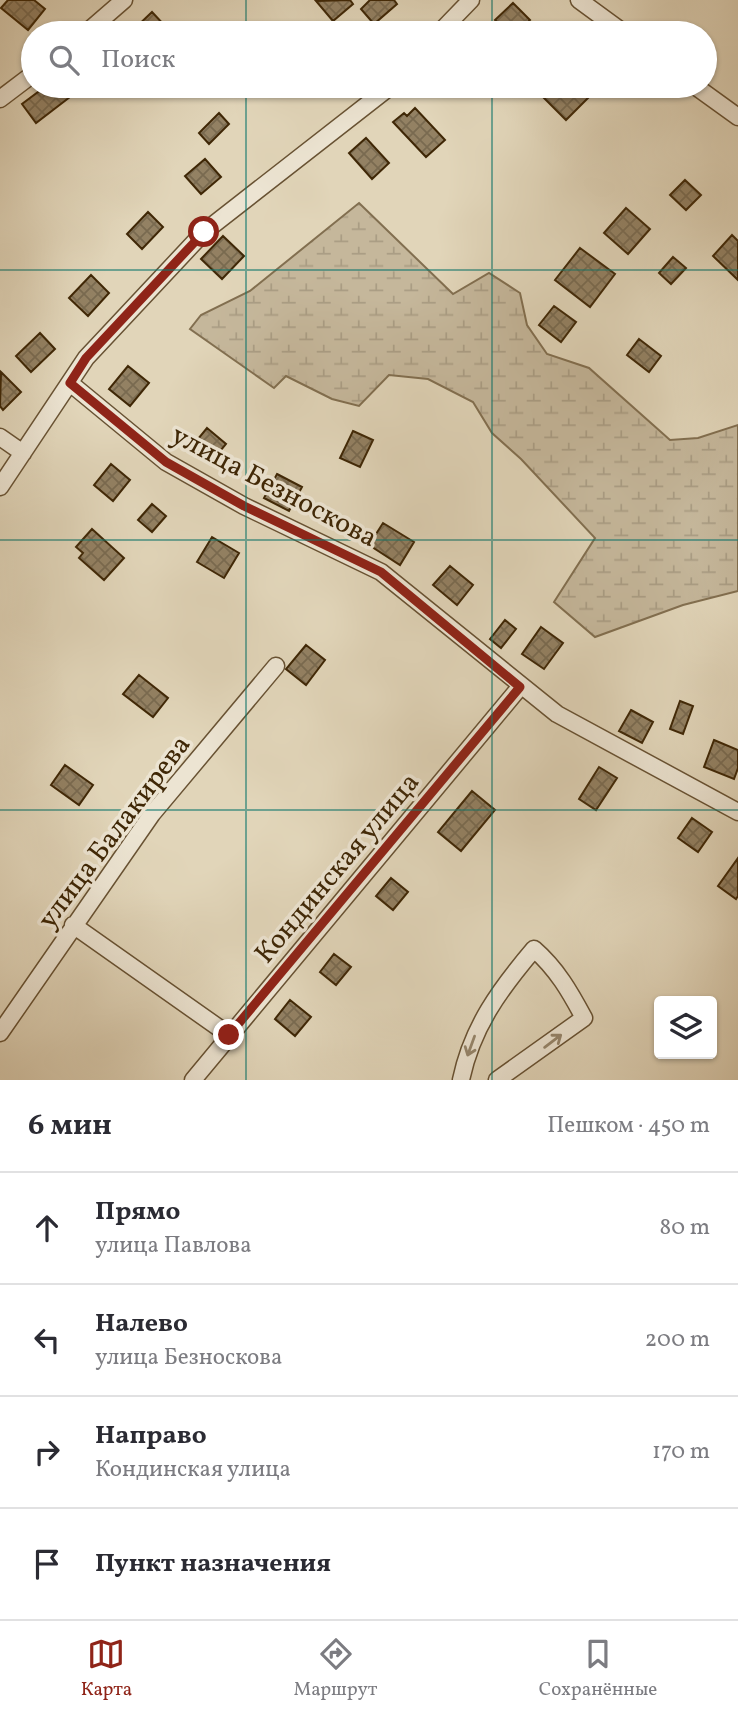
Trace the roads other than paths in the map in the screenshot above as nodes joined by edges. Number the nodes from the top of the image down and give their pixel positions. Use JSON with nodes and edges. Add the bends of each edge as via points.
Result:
{"nodes":[{"id":1,"x":124,"y":0,"type":"edge"},
{"id":2,"x":471,"y":0,"type":"edge"},
{"id":3,"x":579,"y":0,"type":"edge"},
{"id":4,"x":100,"y":21,"type":"edge"},
{"id":5,"x":451,"y":21,"type":"edge"},
{"id":6,"x":608,"y":21,"type":"edge"},
{"id":7,"x":21,"y":83,"type":"edge"},
{"id":8,"x":376,"y":98,"type":"edge"},
{"id":9,"x":712,"y":98,"type":"edge"},
{"id":10,"x":0,"y":99,"type":"edge"},
{"id":11,"x":738,"y":117,"type":"edge"},
{"id":12,"x":70,"y":383,"type":"junction"},
{"id":13,"x":0,"y":437,"type":"edge"},
{"id":14,"x":23,"y":453,"type":"junction"},
{"id":15,"x":0,"y":487,"type":"edge"},
{"id":16,"x":276,"y":666,"type":"dead end"},
{"id":17,"x":520,"y":687,"type":"junction"},
{"id":18,"x":738,"y":812,"type":"edge"},
{"id":19,"x":73,"y":925,"type":"junction"},
{"id":20,"x":0,"y":1033,"type":"edge"},
{"id":21,"x":229,"y":1035,"type":"junction"},
{"id":22,"x":193,"y":1080,"type":"edge"},
{"id":23,"x":461,"y":1080,"type":"edge"},
{"id":24,"x":497,"y":1080,"type":"edge"}],
"edges":[{"from":1,"to":4,"type":"street"},
{"from":2,"to":5,"type":"street"},
{"from":3,"to":6,"type":"street"},
{"from":7,"to":10,"type":"street"},
{"from":8,"to":12,"type":"street","via":[[204,232],[86,358]]},
{"from":9,"to":11,"type":"street"},
{"from":12,"to":14,"type":"street"},
{"from":12,"to":17,"type":"street","name":"улица Безноскова","via":[[166,462],[244,506],[381,572]]},
{"from":13,"to":14,"type":"street"},
{"from":14,"to":15,"type":"street"},
{"from":16,"to":19,"type":"street","name":"улица Балакирева","via":[[152,814]]},
{"from":17,"to":18,"type":"street","name":"улица Безноскова","via":[[557,714]]},
{"from":17,"to":21,"type":"street","name":"Кондинская улица"},
{"from":19,"to":20,"type":"street","name":"улица Балакирева"},
{"from":19,"to":21,"type":"street"},
{"from":21,"to":22,"type":"street","name":"Кондинская улица"},
{"from":24,"to":23,"type":"street","one_way":true,"via":[[584,1018],[550,962],[534,948],[479,1024]]}]}
